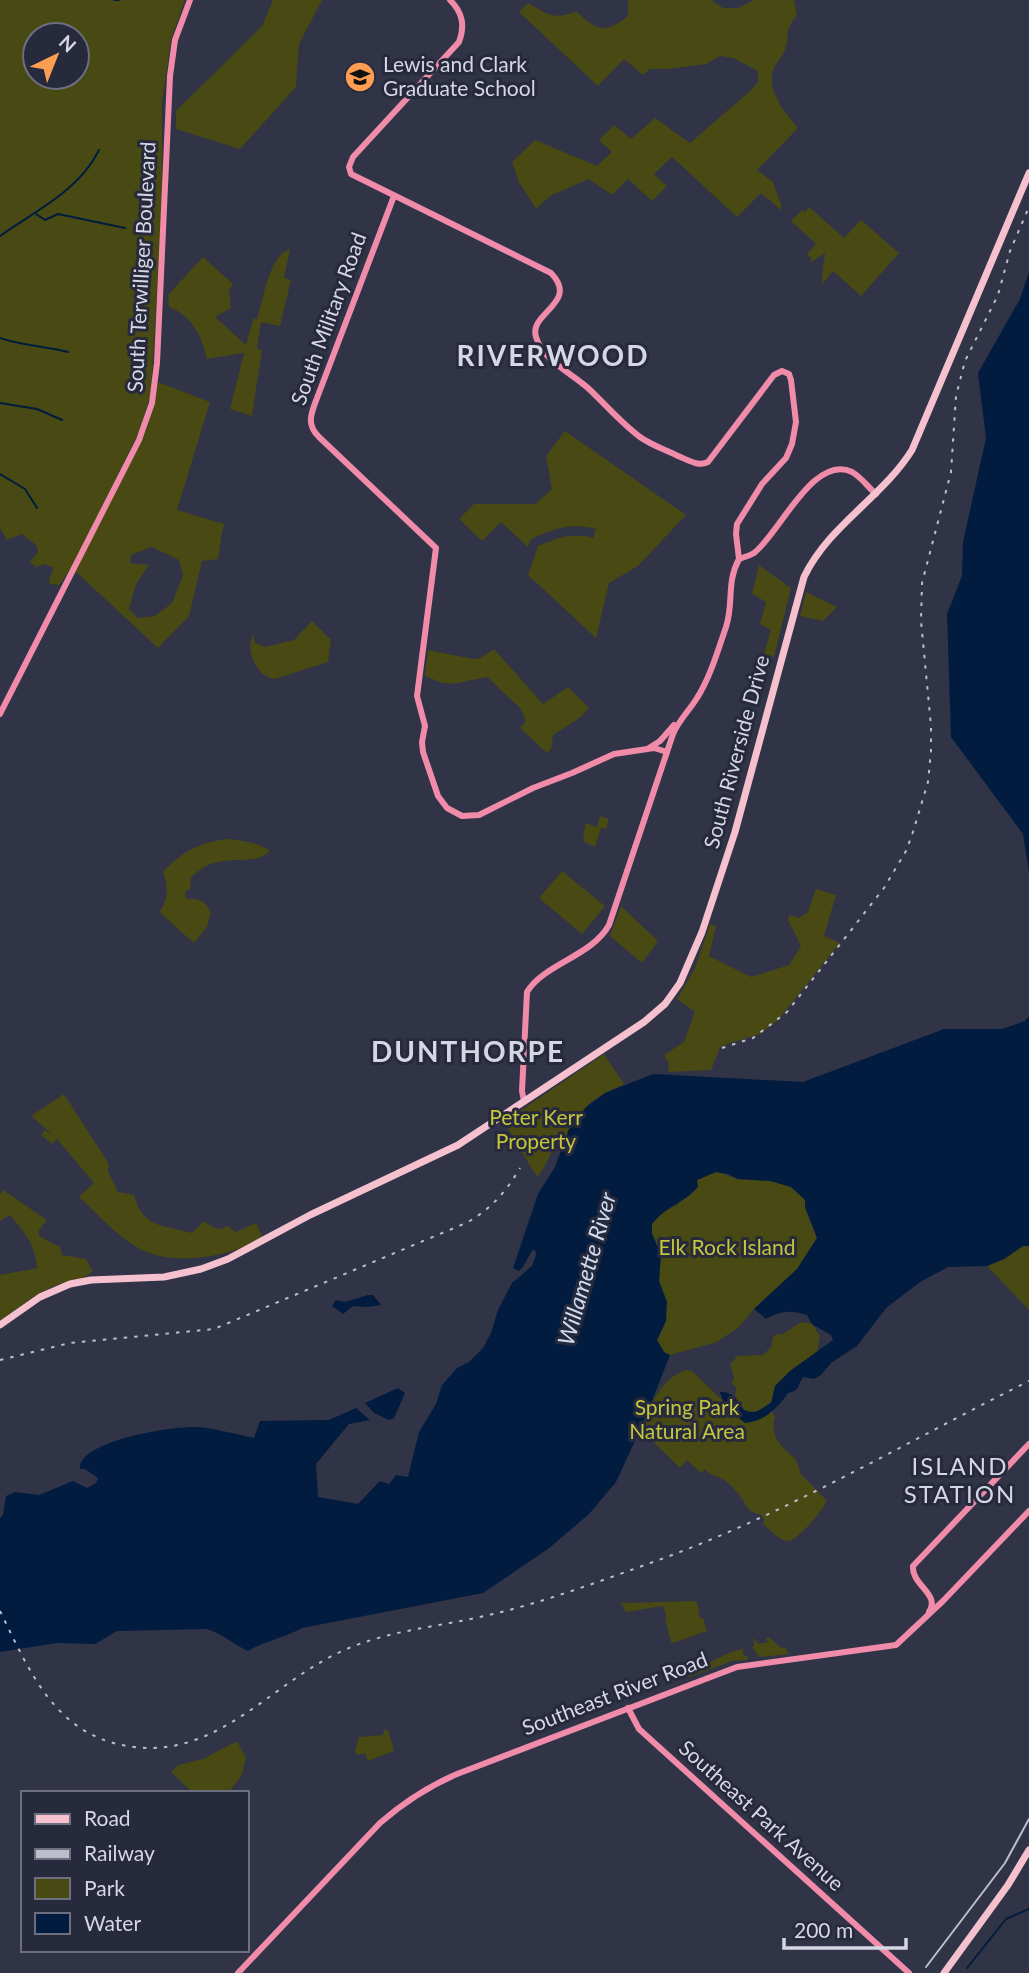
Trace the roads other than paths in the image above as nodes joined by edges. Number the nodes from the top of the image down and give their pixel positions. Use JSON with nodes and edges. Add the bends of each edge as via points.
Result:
{"nodes":[{"id":1,"x":190,"y":0,"type":"edge"},
{"id":2,"x":450,"y":0,"type":"edge"},
{"id":3,"x":1029,"y":173,"type":"edge"},
{"id":4,"x":394,"y":196,"type":"junction"},
{"id":5,"x":876,"y":494,"type":"junction"},
{"id":6,"x":739,"y":559,"type":"junction"},
{"id":7,"x":0,"y":714,"type":"edge"},
{"id":8,"x":680,"y":719,"type":"junction"},
{"id":9,"x":648,"y":749,"type":"junction"},
{"id":10,"x":667,"y":752,"type":"junction"},
{"id":11,"x":524,"y":1101,"type":"junction"},
{"id":12,"x":0,"y":1325,"type":"edge"},
{"id":13,"x":1029,"y":1444,"type":"edge"},
{"id":14,"x":1029,"y":1511,"type":"edge"},
{"id":15,"x":925,"y":1590,"type":"junction"},
{"id":16,"x":943,"y":1601,"type":"junction"},
{"id":17,"x":928,"y":1614,"type":"junction"},
{"id":18,"x":628,"y":1708,"type":"junction"},
{"id":19,"x":1029,"y":1850,"type":"edge"},
{"id":20,"x":942,"y":1972,"type":"edge"},
{"id":21,"x":238,"y":1973,"type":"edge"},
{"id":22,"x":909,"y":1973,"type":"edge"}],
"edges":[{"from":1,"to":7,"type":"street","name":"South Terwilliger Boulevard","via":[[175,40],[170,76],[158,363],[152,403],[131,456]]},
{"from":2,"to":4,"type":"street","via":[[463,24],[457,45],[349,164],[354,176]]},
{"from":3,"to":5,"type":"main road","name":"South Riverside Drive","via":[[912,450]]},
{"from":4,"to":6,"type":"street","via":[[551,273],[559,295],[536,326],[540,345],[637,435],[676,455],[699,464],[708,461],[775,374],[789,374],[796,422],[793,441],[786,458],[739,520]]},
{"from":4,"to":9,"type":"street","name":"South Military Road","via":[[310,424],[436,548],[417,696],[425,726],[423,752],[438,796],[453,812],[476,816],[608,756]]},
{"from":5,"to":6,"type":"street","via":[[851,472],[827,473],[800,494],[757,551]]},
{"from":5,"to":11,"type":"main road","name":"South Riverside Drive","via":[[828,539],[804,576],[729,854],[680,984],[645,1023]]},
{"from":6,"to":8,"type":"street","via":[[731,577],[726,627],[700,692]]},
{"from":8,"to":9,"type":"street"},
{"from":8,"to":10,"type":"street"},
{"from":9,"to":10,"type":"street","name":"South Military Road"},
{"from":10,"to":11,"type":"street","via":[[606,930],[527,992]]},
{"from":11,"to":12,"type":"main road","name":"South Riverside Drive","via":[[458,1145],[221,1262],[164,1277],[70,1284],[40,1297]]},
{"from":13,"to":15,"type":"street","via":[[913,1566],[914,1578]]},
{"from":14,"to":16,"type":"street","name":"Southeast River Road"},
{"from":15,"to":16,"type":"street"},
{"from":15,"to":17,"type":"street","via":[[933,1602]]},
{"from":16,"to":17,"type":"street","name":"Southeast River Road"},
{"from":17,"to":18,"type":"street","name":"Southeast River Road","via":[[891,1646],[744,1665]]},
{"from":18,"to":21,"type":"street","name":"Southeast River Road","via":[[457,1774],[411,1799],[368,1835]]},
{"from":18,"to":22,"type":"street","name":"Southeast Park Avenue","via":[[639,1729]]},
{"from":19,"to":20,"type":"main road"}]}
